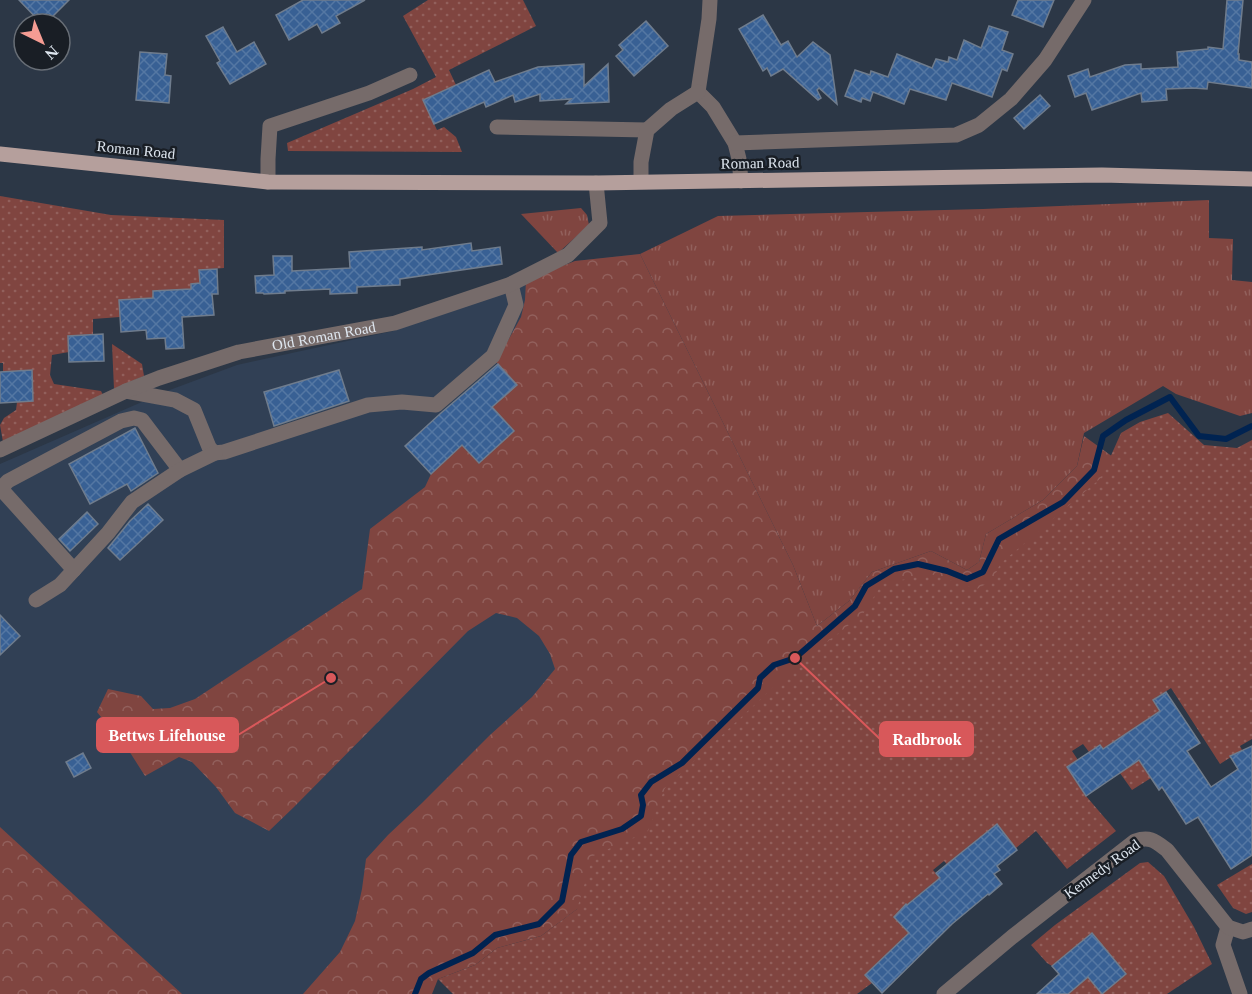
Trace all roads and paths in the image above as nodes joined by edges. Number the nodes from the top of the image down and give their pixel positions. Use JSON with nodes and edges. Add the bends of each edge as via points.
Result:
{"nodes":[{"id":1,"x":710,"y":0,"type":"edge"},
{"id":2,"x":1084,"y":0,"type":"edge"},
{"id":3,"x":410,"y":75,"type":"dead end"},
{"id":4,"x":698,"y":92,"type":"junction"},
{"id":5,"x":497,"y":127,"type":"dead end"},
{"id":6,"x":647,"y":130,"type":"junction"},
{"id":7,"x":735,"y":143,"type":"junction"},
{"id":8,"x":0,"y":153,"type":"edge"},
{"id":9,"x":1252,"y":179,"type":"edge"},
{"id":10,"x":741,"y":181,"type":"junction"},
{"id":11,"x":268,"y":182,"type":"junction"},
{"id":12,"x":641,"y":182,"type":"junction"},
{"id":13,"x":596,"y":183,"type":"junction"},
{"id":14,"x":511,"y":284,"type":"junction"},
{"id":15,"x":126,"y":391,"type":"junction"},
{"id":16,"x":0,"y":450,"type":"edge"},
{"id":17,"x":215,"y":453,"type":"junction"},
{"id":18,"x":180,"y":470,"type":"junction"},
{"id":19,"x":74,"y":570,"type":"junction"},
{"id":20,"x":36,"y":600,"type":"dead end"},
{"id":21,"x":1228,"y":927,"type":"junction"},
{"id":22,"x":1252,"y":928,"type":"edge"},
{"id":23,"x":944,"y":994,"type":"edge"},
{"id":24,"x":1240,"y":994,"type":"edge"}],
"edges":[{"from":1,"to":4,"type":"street"},
{"from":2,"to":7,"type":"street","name":"Roman Road","via":[[1045,60],[1011,99],[979,125],[956,135]]},
{"from":3,"to":11,"type":"street","via":[[270,126]]},
{"from":4,"to":6,"type":"street"},
{"from":4,"to":7,"type":"street","via":[[713,107]]},
{"from":5,"to":6,"type":"street"},
{"from":6,"to":12,"type":"street"},
{"from":7,"to":10,"type":"street"},
{"from":8,"to":11,"type":"main road","name":"Roman Road"},
{"from":9,"to":10,"type":"main road","name":"Roman Road","via":[[1102,175]]},
{"from":10,"to":12,"type":"main road","name":"Roman Road"},
{"from":11,"to":13,"type":"main road","name":"Roman Road"},
{"from":12,"to":13,"type":"main road","name":"Roman Road"},
{"from":13,"to":14,"type":"street","name":"Old Roman Road","via":[[600,223],[568,255]]},
{"from":14,"to":15,"type":"street","name":"Old Roman Road","via":[[395,323],[239,352]]},
{"from":14,"to":17,"type":"street","via":[[516,305],[493,356],[436,405],[368,405]]},
{"from":15,"to":16,"type":"street","name":"Old Roman Road"},
{"from":15,"to":17,"type":"street","via":[[175,400],[194,410]]},
{"from":17,"to":18,"type":"street"},
{"from":18,"to":19,"type":"street","via":[[132,502]]},
{"from":18,"to":19,"type":"street","via":[[142,420],[134,418],[121,421],[8,481],[3,491]]},
{"from":19,"to":20,"type":"street","via":[[60,585]]},
{"from":21,"to":22,"type":"street","via":[[1243,932]]},
{"from":21,"to":23,"type":"street","name":"Kennedy Road","via":[[1167,850],[1144,838],[1109,861]]},
{"from":21,"to":24,"type":"street","via":[[1223,945]]}]}
